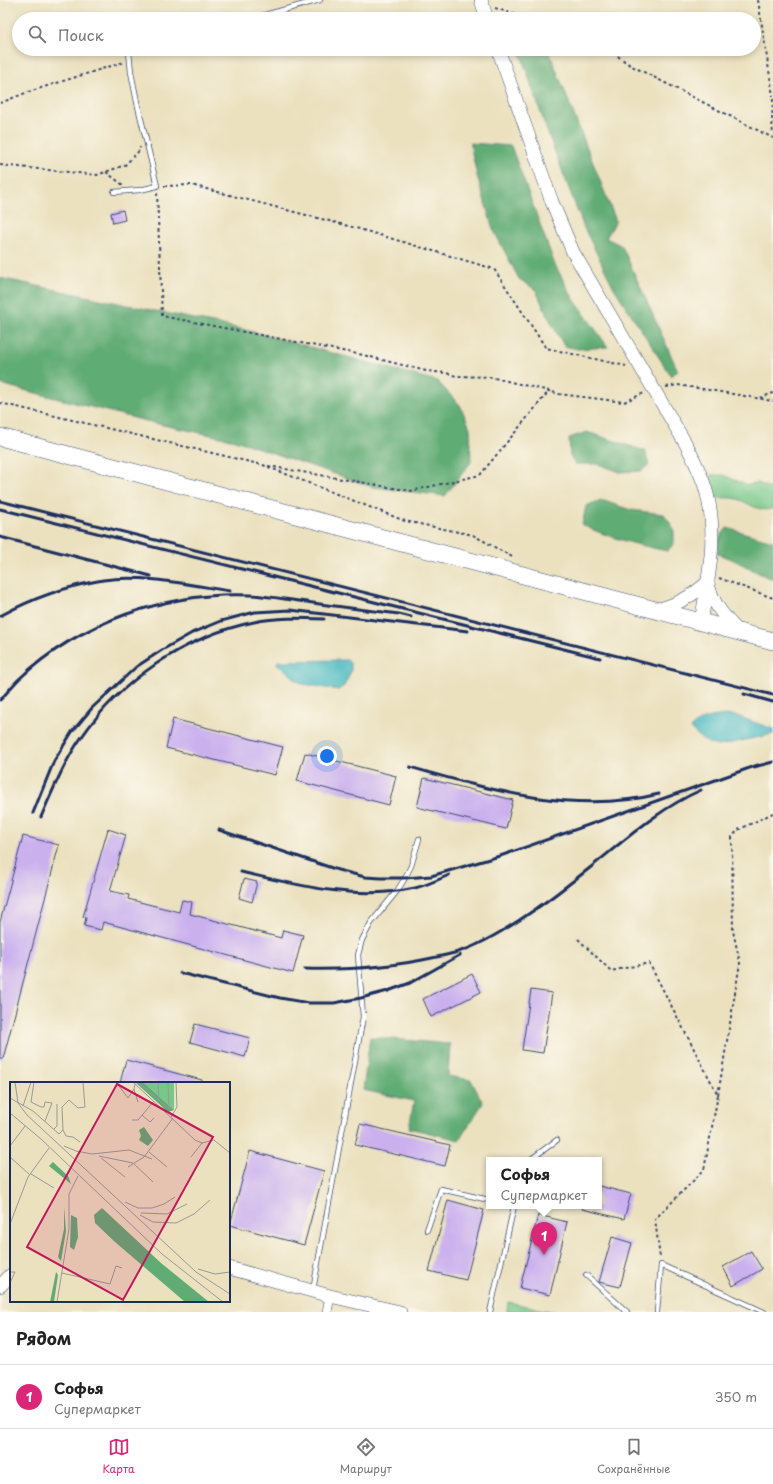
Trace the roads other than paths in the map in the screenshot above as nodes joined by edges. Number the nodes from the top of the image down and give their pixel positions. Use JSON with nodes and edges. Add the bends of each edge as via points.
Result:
{"nodes":[{"id":1,"x":320,"y":0,"type":"edge"},
{"id":2,"x":481,"y":2,"type":"edge"},
{"id":3,"x":276,"y":12,"type":"edge"},
{"id":4,"x":485,"y":12,"type":"edge"},
{"id":5,"x":130,"y":56,"type":"edge"},
{"id":6,"x":500,"y":56,"type":"edge"},
{"id":7,"x":114,"y":192,"type":"dead end"},
{"id":8,"x":0,"y":437,"type":"edge"},
{"id":9,"x":708,"y":578,"type":"junction"},
{"id":10,"x":656,"y":610,"type":"junction"},
{"id":11,"x":701,"y":622,"type":"junction"},
{"id":12,"x":738,"y":631,"type":"junction"},
{"id":13,"x":773,"y":641,"type":"edge"},
{"id":14,"x":420,"y":838,"type":"dead end"},
{"id":15,"x":558,"y":1140,"type":"dead end"},
{"id":16,"x":534,"y":1157,"type":"edge"},
{"id":17,"x":486,"y":1199,"type":"edge"},
{"id":18,"x":513,"y":1209,"type":"edge"},
{"id":19,"x":427,"y":1230,"type":"dead end"},
{"id":20,"x":230,"y":1268,"type":"edge"},
{"id":21,"x":586,"y":1275,"type":"dead end"},
{"id":22,"x":10,"y":1276,"type":"edge"},
{"id":23,"x":0,"y":1286,"type":"edge"},
{"id":24,"x":314,"y":1290,"type":"junction"},
{"id":25,"x":330,"y":1296,"type":"junction"},
{"id":26,"x":327,"y":1312,"type":"edge"},
{"id":27,"x":400,"y":1312,"type":"edge"},
{"id":28,"x":490,"y":1312,"type":"edge"},
{"id":29,"x":627,"y":1312,"type":"edge"},
{"id":30,"x":657,"y":1312,"type":"edge"},
{"id":31,"x":764,"y":1312,"type":"edge"}],
"edges":[{"from":1,"to":3,"type":"lane"},
{"from":2,"to":4,"type":"street"},
{"from":5,"to":7,"type":"lane","via":[[137,102],[157,186]]},
{"from":6,"to":9,"type":"street","via":[[552,202],[573,252],[699,470],[711,515],[712,545]]},
{"from":8,"to":10,"type":"highway"},
{"from":9,"to":10,"type":"street","via":[[697,592],[686,600]]},
{"from":9,"to":11,"type":"street"},
{"from":9,"to":12,"type":"street","via":[[716,605]]},
{"from":10,"to":11,"type":"highway"},
{"from":11,"to":12,"type":"highway"},
{"from":12,"to":13,"type":"highway"},
{"from":14,"to":24,"type":"lane","via":[[405,878],[371,923],[358,955],[363,1017]]},
{"from":15,"to":16,"type":"lane"},
{"from":17,"to":19,"type":"lane","via":[[441,1189]]},
{"from":18,"to":28,"type":"lane"},
{"from":20,"to":24,"type":"street"},
{"from":21,"to":29,"type":"lane"},
{"from":22,"to":23,"type":"street"},
{"from":24,"to":25,"type":"street"},
{"from":25,"to":26,"type":"street"},
{"from":25,"to":27,"type":"street"},
{"from":30,"to":31,"type":"lane","via":[[661,1266]]}]}
